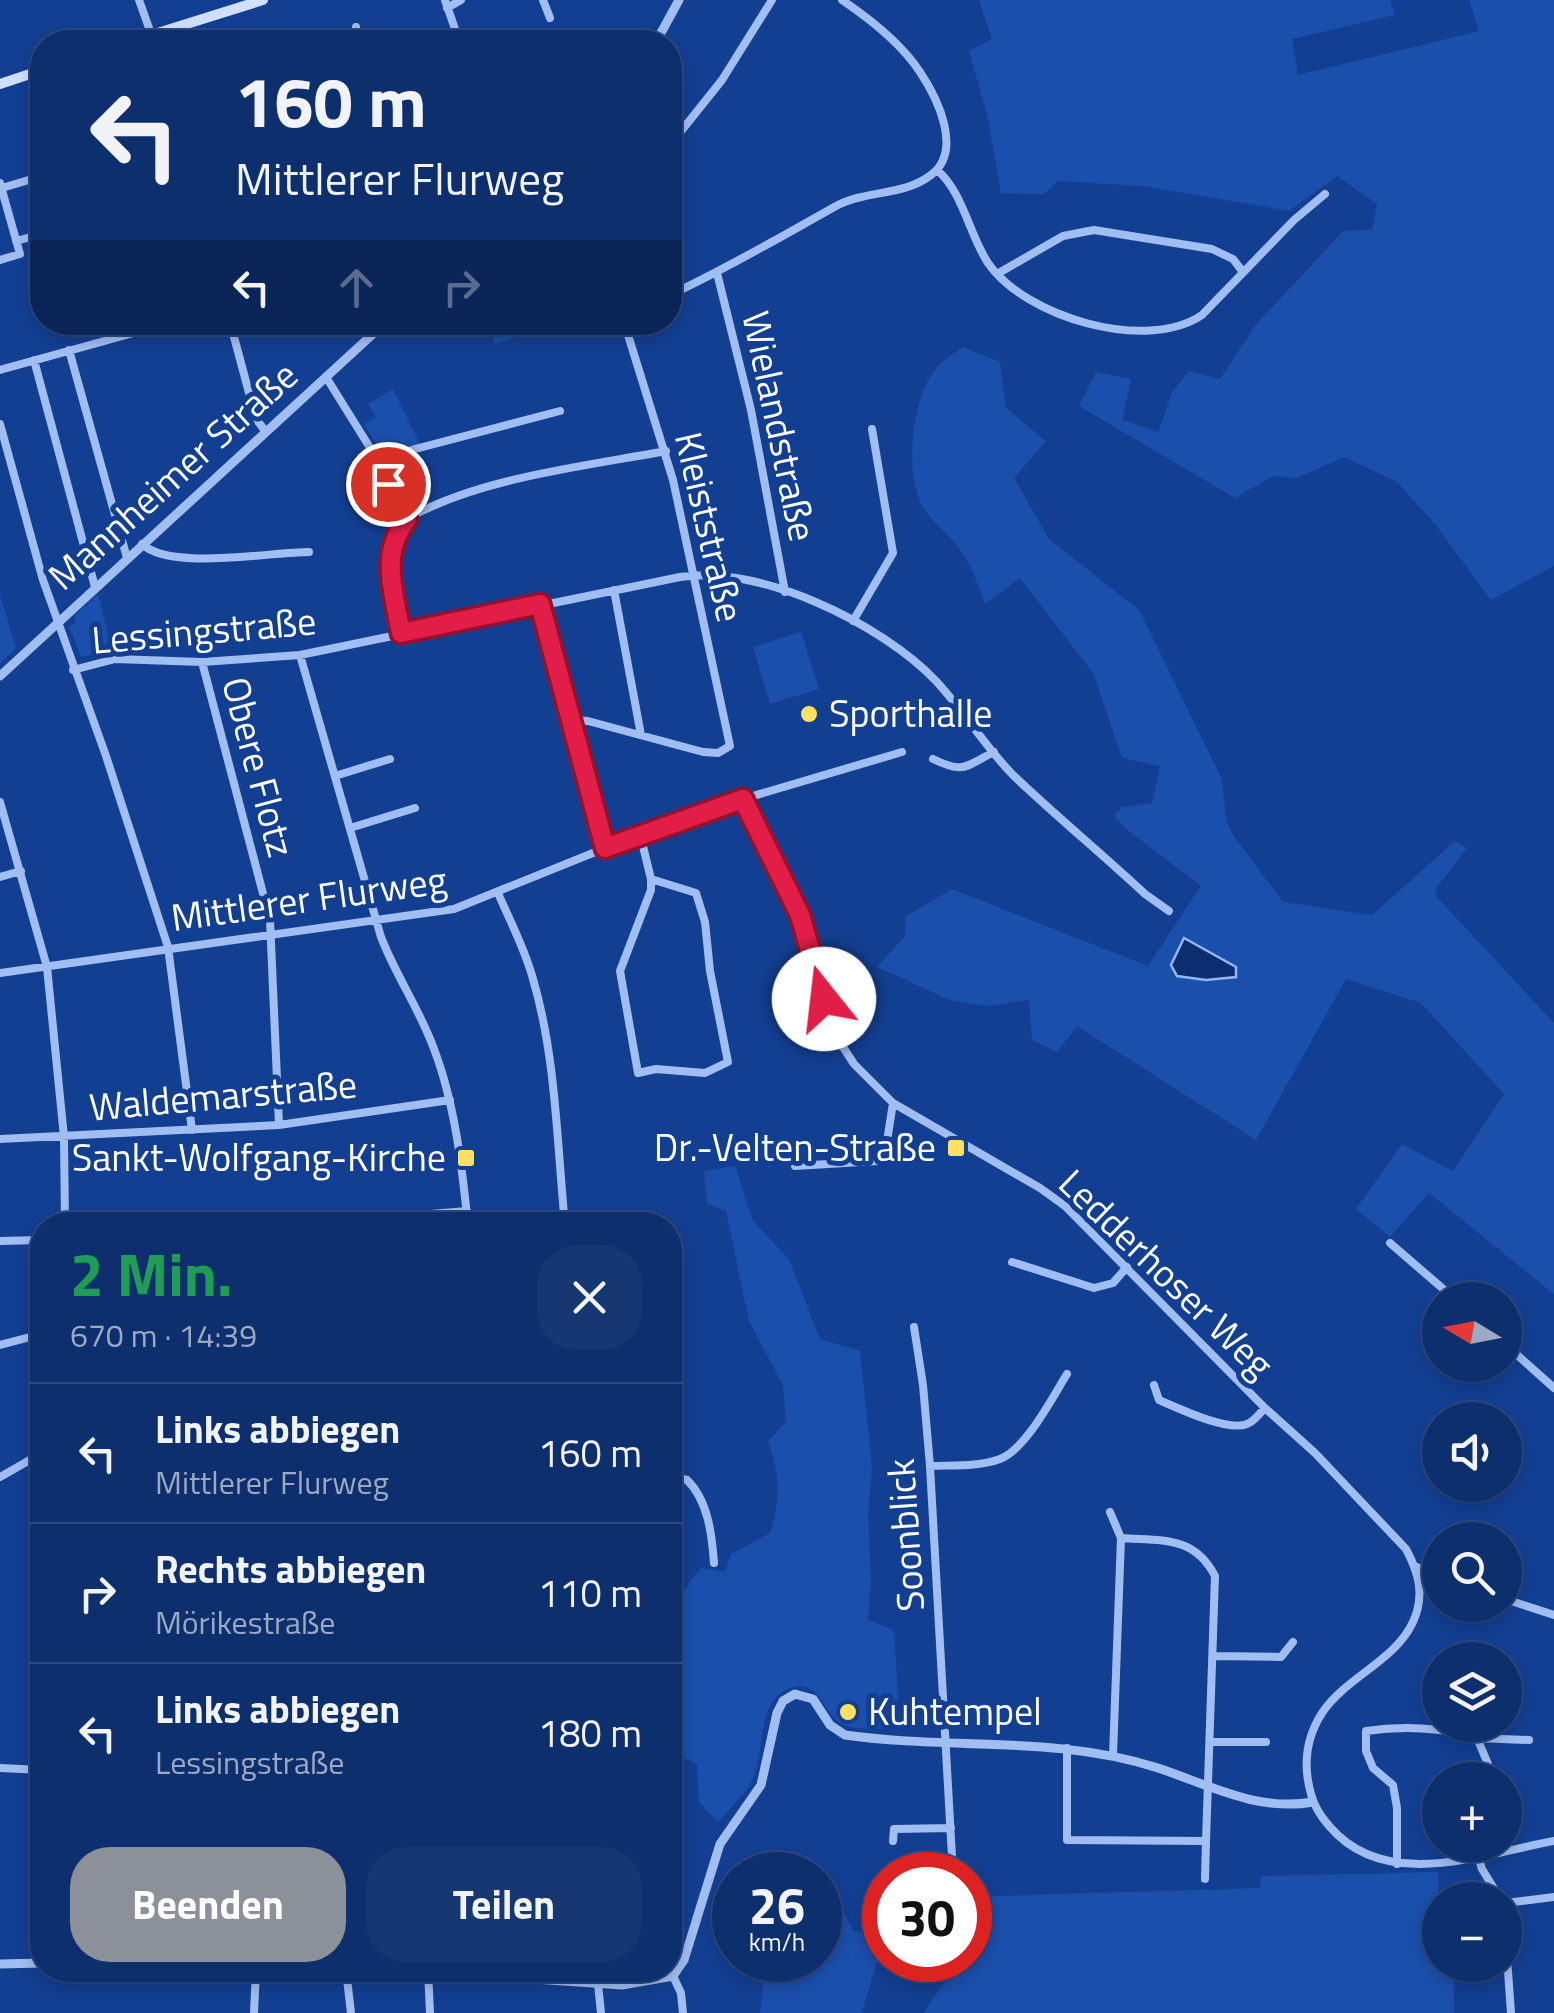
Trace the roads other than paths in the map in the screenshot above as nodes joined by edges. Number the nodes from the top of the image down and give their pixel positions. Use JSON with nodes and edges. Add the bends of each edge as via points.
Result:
{"nodes":[{"id":1,"x":138,"y":0,"type":"edge"},
{"id":2,"x":264,"y":0,"type":"edge"},
{"id":3,"x":461,"y":0,"type":"edge"},
{"id":4,"x":543,"y":0,"type":"edge"},
{"id":5,"x":679,"y":0,"type":"edge"},
{"id":6,"x":772,"y":0,"type":"edge"},
{"id":7,"x":842,"y":0,"type":"edge"},
{"id":8,"x":446,"y":4,"type":"edge"},
{"id":9,"x":550,"y":18,"type":"dead end"},
{"id":10,"x":150,"y":30,"type":"edge"},
{"id":11,"x":179,"y":30,"type":"edge"},
{"id":12,"x":455,"y":30,"type":"edge"},
{"id":13,"x":663,"y":30,"type":"edge"},
{"id":14,"x":30,"y":74,"type":"edge"},
{"id":15,"x":0,"y":84,"type":"edge"},
{"id":16,"x":682,"y":131,"type":"edge"},
{"id":17,"x":937,"y":170,"type":"junction"},
{"id":18,"x":30,"y":179,"type":"edge"},
{"id":19,"x":1,"y":185,"type":"edge"},
{"id":20,"x":1325,"y":194,"type":"dead end"},
{"id":21,"x":30,"y":237,"type":"edge"},
{"id":22,"x":16,"y":241,"type":"junction"},
{"id":23,"x":0,"y":260,"type":"edge"},
{"id":24,"x":1243,"y":272,"type":"junction"},
{"id":25,"x":717,"y":273,"type":"junction"},
{"id":26,"x":996,"y":274,"type":"junction"},
{"id":27,"x":682,"y":290,"type":"edge"},
{"id":28,"x":125,"y":335,"type":"edge"},
{"id":29,"x":233,"y":335,"type":"edge"},
{"id":30,"x":372,"y":335,"type":"edge"},
{"id":31,"x":628,"y":335,"type":"edge"},
{"id":32,"x":69,"y":350,"type":"junction"},
{"id":33,"x":34,"y":360,"type":"junction"},
{"id":34,"x":0,"y":370,"type":"edge"},
{"id":35,"x":326,"y":377,"type":"junction"},
{"id":36,"x":560,"y":411,"type":"dead end"},
{"id":37,"x":0,"y":424,"type":"edge"},
{"id":38,"x":872,"y":429,"type":"dead end"},
{"id":39,"x":266,"y":432,"type":"junction"},
{"id":40,"x":666,"y":451,"type":"junction"},
{"id":41,"x":378,"y":459,"type":"junction"},
{"id":42,"x":407,"y":519,"type":"junction"},
{"id":43,"x":142,"y":544,"type":"junction"},
{"id":44,"x":310,"y":552,"type":"dead end"},
{"id":45,"x":127,"y":558,"type":"junction"},
{"id":46,"x":693,"y":574,"type":"junction"},
{"id":47,"x":95,"y":587,"type":"junction"},
{"id":48,"x":614,"y":590,"type":"junction"},
{"id":49,"x":785,"y":592,"type":"junction"},
{"id":50,"x":540,"y":604,"type":"junction"},
{"id":51,"x":854,"y":621,"type":"junction"},
{"id":52,"x":58,"y":622,"type":"junction"},
{"id":53,"x":401,"y":633,"type":"junction"},
{"id":54,"x":300,"y":655,"type":"junction"},
{"id":55,"x":202,"y":662,"type":"junction"},
{"id":56,"x":74,"y":670,"type":"junction"},
{"id":57,"x":0,"y":676,"type":"edge"},
{"id":58,"x":572,"y":720,"type":"junction"},
{"id":59,"x":640,"y":734,"type":"junction"},
{"id":60,"x":902,"y":752,"type":"dead end"},
{"id":61,"x":994,"y":752,"type":"junction"},
{"id":62,"x":390,"y":759,"type":"dead end"},
{"id":63,"x":933,"y":759,"type":"dead end"},
{"id":64,"x":336,"y":776,"type":"junction"},
{"id":65,"x":743,"y":799,"type":"junction"},
{"id":66,"x":0,"y":802,"type":"edge"},
{"id":67,"x":415,"y":808,"type":"dead end"},
{"id":68,"x":350,"y":828,"type":"junction"},
{"id":69,"x":640,"y":834,"type":"junction"},
{"id":70,"x":605,"y":848,"type":"junction"},
{"id":71,"x":20,"y":871,"type":"junction"},
{"id":72,"x":0,"y":877,"type":"edge"},
{"id":73,"x":652,"y":879,"type":"junction"},
{"id":74,"x":498,"y":892,"type":"junction"},
{"id":75,"x":1169,"y":911,"type":"dead end"},
{"id":76,"x":377,"y":920,"type":"junction"},
{"id":77,"x":271,"y":932,"type":"junction"},
{"id":78,"x":168,"y":947,"type":"junction"},
{"id":79,"x":47,"y":968,"type":"junction"},
{"id":80,"x":0,"y":972,"type":"edge"},
{"id":81,"x":450,"y":1100,"type":"junction"},
{"id":82,"x":893,"y":1103,"type":"junction"},
{"id":83,"x":279,"y":1125,"type":"junction"},
{"id":84,"x":192,"y":1130,"type":"junction"},
{"id":85,"x":64,"y":1137,"type":"junction"},
{"id":86,"x":0,"y":1140,"type":"edge"},
{"id":87,"x":795,"y":1166,"type":"dead end"},
{"id":88,"x":467,"y":1211,"type":"joint"},
{"id":89,"x":65,"y":1212,"type":"edge"},
{"id":90,"x":455,"y":1212,"type":"edge"},
{"id":91,"x":563,"y":1212,"type":"edge"},
{"id":92,"x":30,"y":1240,"type":"edge"},
{"id":93,"x":0,"y":1241,"type":"edge"},
{"id":94,"x":1390,"y":1243,"type":"dead end"},
{"id":95,"x":1012,"y":1262,"type":"dead end"},
{"id":96,"x":1128,"y":1267,"type":"junction"},
{"id":97,"x":1435,"y":1282,"type":"edge"},
{"id":98,"x":914,"y":1328,"type":"dead end"},
{"id":99,"x":30,"y":1337,"type":"edge"},
{"id":100,"x":0,"y":1345,"type":"edge"},
{"id":101,"x":1522,"y":1359,"type":"edge"},
{"id":102,"x":1068,"y":1374,"type":"dead end"},
{"id":103,"x":1154,"y":1385,"type":"dead end"},
{"id":104,"x":1554,"y":1388,"type":"edge"},
{"id":105,"x":1265,"y":1408,"type":"junction"},
{"id":106,"x":30,"y":1460,"type":"edge"},
{"id":107,"x":930,"y":1466,"type":"junction"},
{"id":108,"x":0,"y":1476,"type":"edge"},
{"id":109,"x":682,"y":1479,"type":"edge"},
{"id":110,"x":1110,"y":1512,"type":"dead end"},
{"id":111,"x":1121,"y":1538,"type":"junction"},
{"id":112,"x":714,"y":1563,"type":"dead end"},
{"id":113,"x":1415,"y":1566,"type":"junction"},
{"id":114,"x":1422,"y":1569,"type":"edge"},
{"id":115,"x":1522,"y":1605,"type":"edge"},
{"id":116,"x":1554,"y":1615,"type":"edge"},
{"id":117,"x":1293,"y":1642,"type":"dead end"},
{"id":118,"x":1212,"y":1656,"type":"junction"},
{"id":119,"x":1422,"y":1730,"type":"edge"},
{"id":120,"x":1522,"y":1740,"type":"edge"},
{"id":121,"x":1529,"y":1740,"type":"dead end"},
{"id":122,"x":946,"y":1741,"type":"junction"},
{"id":123,"x":1210,"y":1742,"type":"junction"},
{"id":124,"x":1266,"y":1742,"type":"dead end"},
{"id":125,"x":1067,"y":1748,"type":"junction"},
{"id":126,"x":1113,"y":1755,"type":"junction"},
{"id":127,"x":0,"y":1768,"type":"edge"},
{"id":128,"x":30,"y":1769,"type":"edge"},
{"id":129,"x":1208,"y":1786,"type":"junction"},
{"id":130,"x":1313,"y":1802,"type":"junction"},
{"id":131,"x":951,"y":1828,"type":"junction"},
{"id":132,"x":893,"y":1841,"type":"dead end"},
{"id":133,"x":1206,"y":1841,"type":"junction"},
{"id":134,"x":1554,"y":1842,"type":"edge"},
{"id":135,"x":1522,"y":1847,"type":"edge"},
{"id":136,"x":952,"y":1852,"type":"edge"},
{"id":137,"x":1439,"y":1862,"type":"edge"},
{"id":138,"x":1397,"y":1864,"type":"junction"},
{"id":139,"x":1205,"y":1879,"type":"dead end"},
{"id":140,"x":1554,"y":1898,"type":"edge"},
{"id":141,"x":1522,"y":1900,"type":"edge"},
{"id":142,"x":30,"y":1963,"type":"edge"},
{"id":143,"x":682,"y":1963,"type":"edge"},
{"id":144,"x":0,"y":1964,"type":"edge"},
{"id":145,"x":255,"y":1982,"type":"edge"},
{"id":146,"x":347,"y":1982,"type":"edge"},
{"id":147,"x":429,"y":1982,"type":"edge"},
{"id":148,"x":572,"y":1982,"type":"edge"},
{"id":149,"x":650,"y":1982,"type":"edge"},
{"id":150,"x":676,"y":1982,"type":"edge"},
{"id":151,"x":1509,"y":1982,"type":"edge"},
{"id":152,"x":598,"y":1984,"type":"junction"},
{"id":153,"x":254,"y":2013,"type":"edge"},
{"id":154,"x":351,"y":2013,"type":"edge"},
{"id":155,"x":430,"y":2013,"type":"edge"},
{"id":156,"x":601,"y":2013,"type":"edge"},
{"id":157,"x":683,"y":2013,"type":"edge"},
{"id":158,"x":1511,"y":2013,"type":"edge"}],
"edges":[{"from":1,"to":10,"type":"street"},
{"from":2,"to":11,"type":"main road"},
{"from":3,"to":8,"type":"street"},
{"from":4,"to":9,"type":"street"},
{"from":5,"to":13,"type":"street"},
{"from":6,"to":16,"type":"street"},
{"from":7,"to":17,"type":"street","via":[[920,71],[948,138]]},
{"from":8,"to":12,"type":"street"},
{"from":14,"to":15,"type":"main road"},
{"from":17,"to":25,"type":"street","via":[[912,186],[840,204]]},
{"from":17,"to":26,"type":"street","via":[[949,181]]},
{"from":18,"to":19,"type":"street"},
{"from":19,"to":22,"type":"street"},
{"from":20,"to":24,"type":"street"},
{"from":21,"to":22,"type":"street"},
{"from":22,"to":23,"type":"street","via":[[20,254]]},
{"from":24,"to":26,"type":"street","via":[[1212,248],[1094,230],[1063,236]]},
{"from":24,"to":26,"type":"street","via":[[1193,321],[1151,332],[1060,315],[1025,299]]},
{"from":25,"to":27,"type":"street"},
{"from":25,"to":49,"type":"street","name":"Wielandstraße"},
{"from":28,"to":32,"type":"street"},
{"from":29,"to":39,"type":"street","via":[[256,419]]},
{"from":30,"to":35,"type":"street","name":"Mannheimer Straße"},
{"from":31,"to":40,"type":"street","name":"Kleiststraße"},
{"from":32,"to":33,"type":"street"},
{"from":32,"to":45,"type":"street"},
{"from":33,"to":34,"type":"street"},
{"from":33,"to":47,"type":"street"},
{"from":35,"to":39,"type":"street","name":"Mannheimer Straße"},
{"from":35,"to":41,"type":"street"},
{"from":36,"to":41,"type":"street"},
{"from":37,"to":52,"type":"street"},
{"from":38,"to":51,"type":"street","via":[[893,553]]},
{"from":39,"to":43,"type":"street","name":"Mannheimer Straße"},
{"from":40,"to":42,"type":"street","via":[[487,487]]},
{"from":40,"to":46,"type":"street","name":"Kleiststraße"},
{"from":41,"to":42,"type":"street"},
{"from":42,"to":53,"type":"street","via":[[389,564]]},
{"from":43,"to":44,"type":"street","via":[[153,552],[196,557]]},
{"from":43,"to":45,"type":"street","name":"Mannheimer Straße"},
{"from":45,"to":47,"type":"street","name":"Mannheimer Straße"},
{"from":46,"to":48,"type":"street","name":"Lessingstraße"},
{"from":46,"to":49,"type":"street","name":"Lessingstraße"},
{"from":46,"to":59,"type":"street","name":"Kleiststraße","via":[[730,746],[704,752]]},
{"from":47,"to":52,"type":"street","name":"Mannheimer Straße"},
{"from":48,"to":50,"type":"street","name":"Lessingstraße"},
{"from":48,"to":59,"type":"street"},
{"from":49,"to":51,"type":"street","name":"Lessingstraße"},
{"from":50,"to":53,"type":"street","name":"Lessingstraße"},
{"from":50,"to":58,"type":"street"},
{"from":51,"to":61,"type":"street","name":"Lessingstraße","via":[[935,680]]},
{"from":52,"to":56,"type":"street"},
{"from":52,"to":57,"type":"street","name":"Mannheimer Straße"},
{"from":53,"to":54,"type":"street","name":"Lessingstraße"},
{"from":54,"to":55,"type":"street","name":"Lessingstraße"},
{"from":54,"to":64,"type":"street"},
{"from":55,"to":56,"type":"street","name":"Lessingstraße","via":[[115,659]]},
{"from":55,"to":77,"type":"street","name":"Obere Flotz"},
{"from":56,"to":78,"type":"street"},
{"from":58,"to":59,"type":"street"},
{"from":58,"to":70,"type":"street"},
{"from":60,"to":65,"type":"street","name":"Mittlerer Flurweg"},
{"from":61,"to":63,"type":"street","via":[[959,769]]},
{"from":61,"to":75,"type":"street","name":"Lessingstraße"},
{"from":62,"to":64,"type":"street"},
{"from":64,"to":68,"type":"street"},
{"from":65,"to":69,"type":"street","name":"Mittlerer Flurweg"},
{"from":65,"to":82,"type":"street","name":"Ledderhoser Weg","via":[[800,915],[832,1030]]},
{"from":66,"to":71,"type":"street"},
{"from":67,"to":68,"type":"street"},
{"from":68,"to":76,"type":"street"},
{"from":69,"to":70,"type":"street","name":"Mittlerer Flurweg"},
{"from":69,"to":73,"type":"street"},
{"from":70,"to":74,"type":"street","name":"Mittlerer Flurweg"},
{"from":71,"to":72,"type":"street"},
{"from":71,"to":79,"type":"street"},
{"from":73,"to":73,"type":"street","via":[[696,893],[705,922],[728,1062],[705,1073],[638,1074],[620,971]]},
{"from":74,"to":76,"type":"street","name":"Mittlerer Flurweg","via":[[454,909]]},
{"from":74,"to":91,"type":"street","via":[[538,996]]},
{"from":76,"to":77,"type":"street","name":"Mittlerer Flurweg"},
{"from":76,"to":81,"type":"street"},
{"from":77,"to":78,"type":"street","name":"Mittlerer Flurweg"},
{"from":77,"to":83,"type":"street","name":"Obere Flotz"},
{"from":78,"to":79,"type":"street","name":"Mittlerer Flurweg"},
{"from":78,"to":84,"type":"street"},
{"from":79,"to":80,"type":"street","name":"Mittlerer Flurweg"},
{"from":79,"to":85,"type":"street"},
{"from":81,"to":83,"type":"street","name":"Waldemarstraße"},
{"from":81,"to":88,"type":"street"},
{"from":82,"to":87,"type":"street","via":[[886,1154],[878,1161]]},
{"from":82,"to":96,"type":"street","name":"Ledderhoser Weg","via":[[1040,1188]]},
{"from":83,"to":84,"type":"street","name":"Waldemarstraße"},
{"from":84,"to":85,"type":"street","name":"Waldemarstraße"},
{"from":85,"to":86,"type":"street","name":"Waldemarstraße"},
{"from":85,"to":89,"type":"street"},
{"from":88,"to":90,"type":"street"},
{"from":92,"to":93,"type":"street"},
{"from":94,"to":97,"type":"street"},
{"from":95,"to":96,"type":"street","via":[[1094,1288],[1112,1283]]},
{"from":96,"to":105,"type":"street","name":"Ledderhoser Weg"},
{"from":98,"to":107,"type":"street","name":"Soonblick"},
{"from":99,"to":100,"type":"street"},
{"from":101,"to":104,"type":"street"},
{"from":102,"to":107,"type":"street","via":[[1006,1456]]},
{"from":103,"to":105,"type":"street","via":[[1159,1400],[1240,1426]]},
{"from":105,"to":113,"type":"street","name":"Ledderhoser Weg","via":[[1378,1518]]},
{"from":106,"to":108,"type":"street"},
{"from":107,"to":122,"type":"street","name":"Soonblick"},
{"from":109,"to":112,"type":"street","via":[[698,1494]]},
{"from":110,"to":111,"type":"street"},
{"from":111,"to":118,"type":"street","via":[[1182,1542],[1208,1562],[1215,1576]]},
{"from":111,"to":126,"type":"street"},
{"from":113,"to":114,"type":"street"},
{"from":113,"to":130,"type":"street","via":[[1418,1608],[1402,1641],[1351,1682],[1310,1735],[1306,1763]]},
{"from":115,"to":116,"type":"street"},
{"from":117,"to":118,"type":"street","via":[[1281,1657]]},
{"from":118,"to":123,"type":"street"},
{"from":119,"to":138,"type":"street","via":[[1366,1731],[1374,1768],[1392,1785]]},
{"from":120,"to":121,"type":"street"},
{"from":122,"to":125,"type":"street"},
{"from":122,"to":131,"type":"street","name":"Soonblick"},
{"from":122,"to":143,"type":"street","via":[[845,1735],[808,1696],[783,1701],[764,1778],[720,1844]]},
{"from":123,"to":124,"type":"street"},
{"from":123,"to":129,"type":"street"},
{"from":125,"to":126,"type":"street"},
{"from":125,"to":133,"type":"street","via":[[1068,1840]]},
{"from":126,"to":129,"type":"street"},
{"from":127,"to":128,"type":"street"},
{"from":129,"to":130,"type":"street","via":[[1265,1804]]},
{"from":129,"to":133,"type":"street"},
{"from":130,"to":138,"type":"street","via":[[1337,1835]]},
{"from":131,"to":132,"type":"street","via":[[894,1829]]},
{"from":131,"to":136,"type":"street","name":"Soonblick"},
{"from":133,"to":139,"type":"street"},
{"from":134,"to":135,"type":"street"},
{"from":137,"to":138,"type":"street"},
{"from":140,"to":141,"type":"street"},
{"from":142,"to":144,"type":"street"},
{"from":145,"to":153,"type":"street"},
{"from":146,"to":154,"type":"street"},
{"from":147,"to":155,"type":"street"},
{"from":148,"to":152,"type":"street"},
{"from":149,"to":152,"type":"street"},
{"from":150,"to":157,"type":"street"},
{"from":151,"to":158,"type":"street"},
{"from":152,"to":156,"type":"street"}]}
